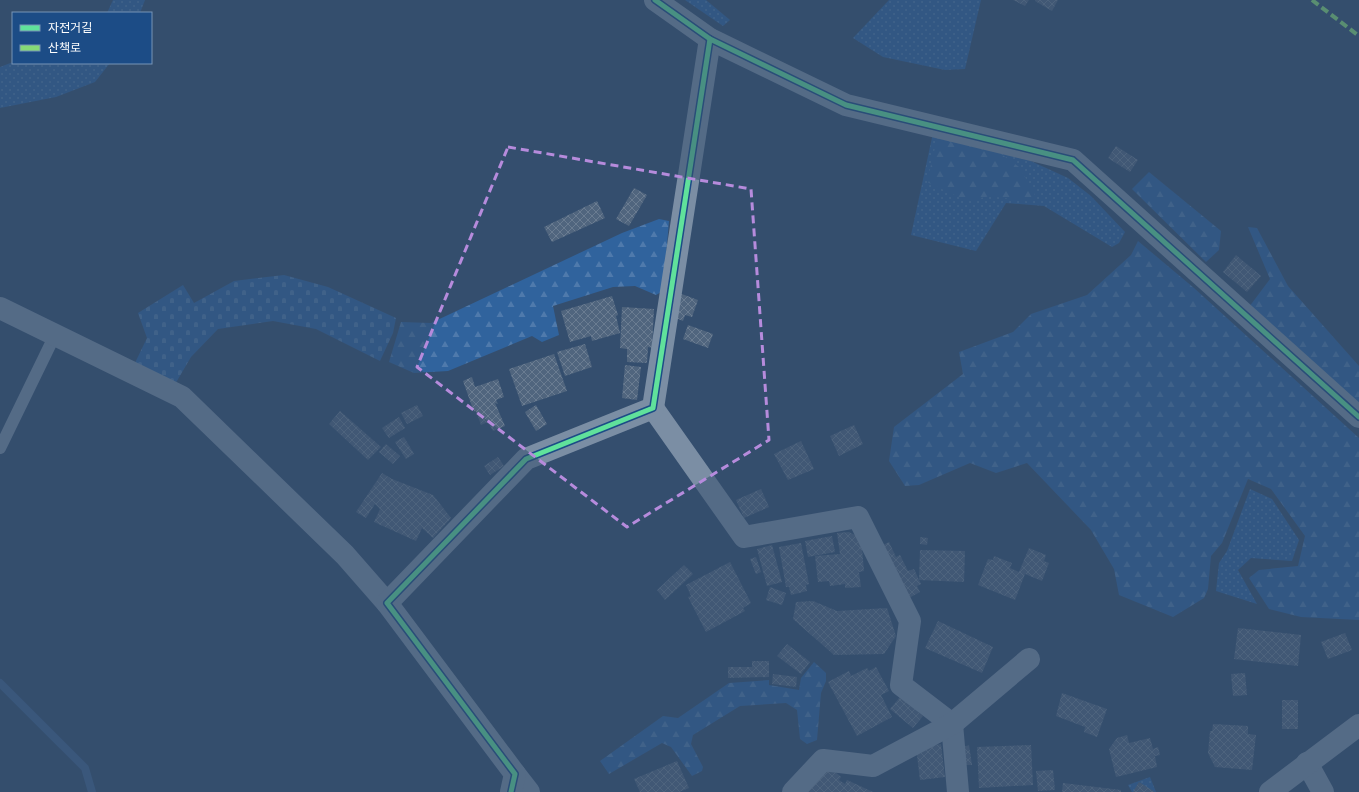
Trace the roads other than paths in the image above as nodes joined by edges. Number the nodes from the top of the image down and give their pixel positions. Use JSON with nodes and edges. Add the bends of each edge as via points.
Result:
{"nodes":[{"id":1,"x":655,"y":0,"type":"edge"},
{"id":2,"x":710,"y":39,"type":"junction"},
{"id":3,"x":0,"y":308,"type":"edge"},
{"id":4,"x":55,"y":335,"type":"junction"},
{"id":5,"x":654,"y":408,"type":"junction"},
{"id":6,"x":1359,"y":417,"type":"edge"},
{"id":7,"x":0,"y":448,"type":"edge"},
{"id":8,"x":387,"y":603,"type":"junction"},
{"id":9,"x":1029,"y":658,"type":"dead end"},
{"id":10,"x":952,"y":724,"type":"junction"},
{"id":11,"x":1359,"y":725,"type":"edge"},
{"id":12,"x":1307,"y":763,"type":"junction"},
{"id":13,"x":513,"y":783,"type":"edge"},
{"id":14,"x":529,"y":792,"type":"edge"},
{"id":15,"x":793,"y":792,"type":"edge"},
{"id":16,"x":958,"y":792,"type":"edge"},
{"id":17,"x":1270,"y":792,"type":"edge"},
{"id":18,"x":1323,"y":792,"type":"edge"}],
"edges":[{"from":1,"to":2,"type":"street"},
{"from":2,"to":5,"type":"street"},
{"from":2,"to":6,"type":"street","via":[[846,105],[1073,160]]},
{"from":3,"to":4,"type":"street"},
{"from":4,"to":7,"type":"lane"},
{"from":4,"to":8,"type":"street","via":[[182,398],[345,555]]},
{"from":5,"to":8,"type":"street","via":[[526,459]]},
{"from":5,"to":10,"type":"street","via":[[744,537],[858,517],[910,621],[901,685]]},
{"from":8,"to":13,"type":"street"},
{"from":9,"to":10,"type":"street"},
{"from":10,"to":15,"type":"street","via":[[873,766],[823,760]]},
{"from":10,"to":16,"type":"street"},
{"from":11,"to":12,"type":"street"},
{"from":12,"to":17,"type":"street"},
{"from":12,"to":18,"type":"street"},
{"from":13,"to":14,"type":"street"}]}
